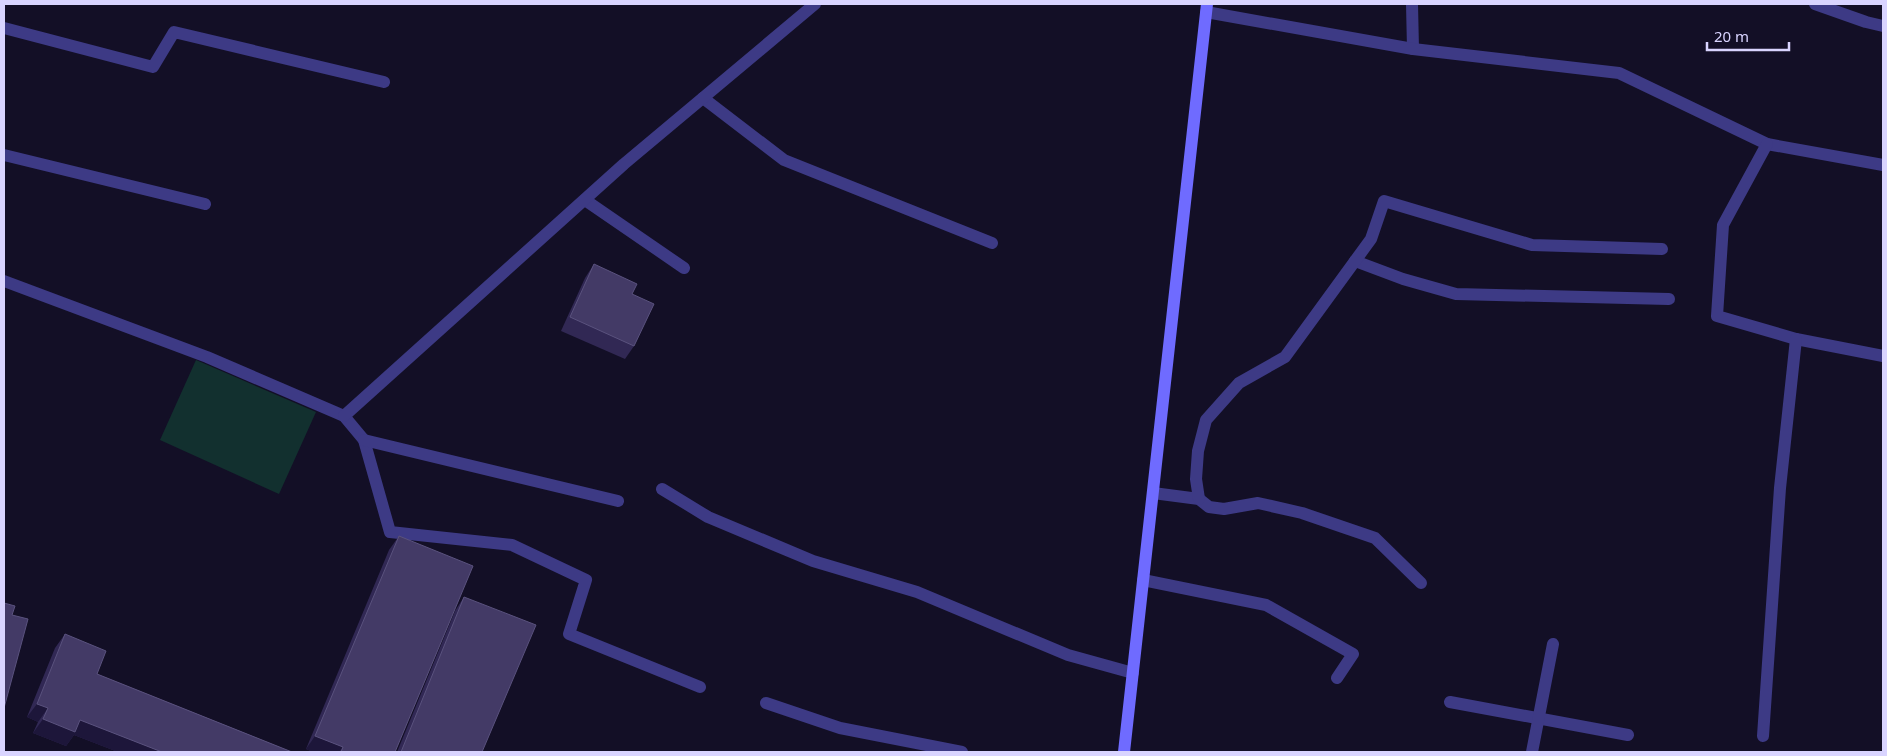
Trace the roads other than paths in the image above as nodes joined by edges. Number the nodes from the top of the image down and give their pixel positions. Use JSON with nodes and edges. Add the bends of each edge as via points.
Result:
{"nodes":[{"id":1,"x":815,"y":4,"type":"edge"},
{"id":2,"x":1412,"y":4,"type":"edge"},
{"id":3,"x":1815,"y":4,"type":"edge"},
{"id":4,"x":1206,"y":8,"type":"edge"},
{"id":5,"x":1883,"y":26,"type":"edge"},
{"id":6,"x":4,"y":28,"type":"edge"},
{"id":7,"x":1413,"y":50,"type":"junction"},
{"id":8,"x":384,"y":82,"type":"dead end"},
{"id":9,"x":703,"y":98,"type":"junction"},
{"id":10,"x":1767,"y":144,"type":"junction"},
{"id":11,"x":4,"y":155,"type":"edge"},
{"id":12,"x":1883,"y":166,"type":"edge"},
{"id":13,"x":585,"y":200,"type":"junction"},
{"id":14,"x":205,"y":204,"type":"dead end"},
{"id":15,"x":992,"y":243,"type":"dead end"},
{"id":16,"x":1662,"y":249,"type":"dead end"},
{"id":17,"x":1355,"y":260,"type":"junction"},
{"id":18,"x":684,"y":268,"type":"dead end"},
{"id":19,"x":4,"y":281,"type":"edge"},
{"id":20,"x":1669,"y":299,"type":"dead end"},
{"id":21,"x":1796,"y":339,"type":"junction"},
{"id":22,"x":1883,"y":356,"type":"edge"},
{"id":23,"x":344,"y":416,"type":"junction"},
{"id":24,"x":364,"y":440,"type":"junction"},
{"id":25,"x":662,"y":489,"type":"dead end"},
{"id":26,"x":1153,"y":493,"type":"junction"},
{"id":27,"x":1199,"y":499,"type":"junction"},
{"id":28,"x":618,"y":501,"type":"dead end"},
{"id":29,"x":1143,"y":580,"type":"junction"},
{"id":30,"x":1420,"y":583,"type":"dead end"},
{"id":31,"x":1553,"y":644,"type":"dead end"},
{"id":32,"x":1132,"y":673,"type":"junction"},
{"id":33,"x":1336,"y":678,"type":"dead end"},
{"id":34,"x":700,"y":687,"type":"dead end"},
{"id":35,"x":766,"y":702,"type":"dead end"},
{"id":36,"x":1450,"y":702,"type":"dead end"},
{"id":37,"x":1538,"y":719,"type":"junction"},
{"id":38,"x":1628,"y":735,"type":"dead end"},
{"id":39,"x":1763,"y":736,"type":"dead end"},
{"id":40,"x":962,"y":752,"type":"edge"},
{"id":41,"x":1124,"y":752,"type":"edge"},
{"id":42,"x":1532,"y":752,"type":"edge"}],
"edges":[{"from":1,"to":9,"type":"street"},
{"from":2,"to":7,"type":"street"},
{"from":3,"to":5,"type":"street"},
{"from":4,"to":7,"type":"street"},
{"from":4,"to":26,"type":"main road"},
{"from":6,"to":8,"type":"street","via":[[153,67],[174,32]]},
{"from":7,"to":10,"type":"street","via":[[1619,73]]},
{"from":9,"to":13,"type":"street"},
{"from":9,"to":15,"type":"street","via":[[784,160]]},
{"from":10,"to":12,"type":"street"},
{"from":10,"to":21,"type":"street","via":[[1723,225],[1717,316]]},
{"from":11,"to":14,"type":"street"},
{"from":13,"to":18,"type":"street"},
{"from":13,"to":23,"type":"street"},
{"from":16,"to":17,"type":"street","via":[[1532,245],[1384,201],[1371,239]]},
{"from":17,"to":20,"type":"street","via":[[1403,279],[1456,294]]},
{"from":17,"to":27,"type":"street","via":[[1285,357],[1239,383],[1206,420],[1198,451],[1196,479]]},
{"from":19,"to":23,"type":"street","via":[[207,357]]},
{"from":21,"to":22,"type":"street"},
{"from":21,"to":39,"type":"street","via":[[1780,488]]},
{"from":23,"to":24,"type":"street"},
{"from":24,"to":28,"type":"street"},
{"from":24,"to":34,"type":"street","via":[[390,532],[512,545],[586,580],[569,634]]},
{"from":25,"to":32,"type":"street","via":[[708,517],[813,561],[917,592],[1068,655]]},
{"from":26,"to":27,"type":"street"},
{"from":26,"to":29,"type":"main road"},
{"from":27,"to":30,"type":"street","via":[[1209,507],[1224,509],[1258,503],[1302,513],[1375,538]]},
{"from":29,"to":32,"type":"main road"},
{"from":29,"to":33,"type":"street","via":[[1266,605],[1353,654]]},
{"from":31,"to":37,"type":"street"},
{"from":32,"to":41,"type":"main road"},
{"from":35,"to":40,"type":"street","via":[[840,728]]},
{"from":36,"to":37,"type":"street"},
{"from":37,"to":38,"type":"street"},
{"from":37,"to":42,"type":"street"}]}
